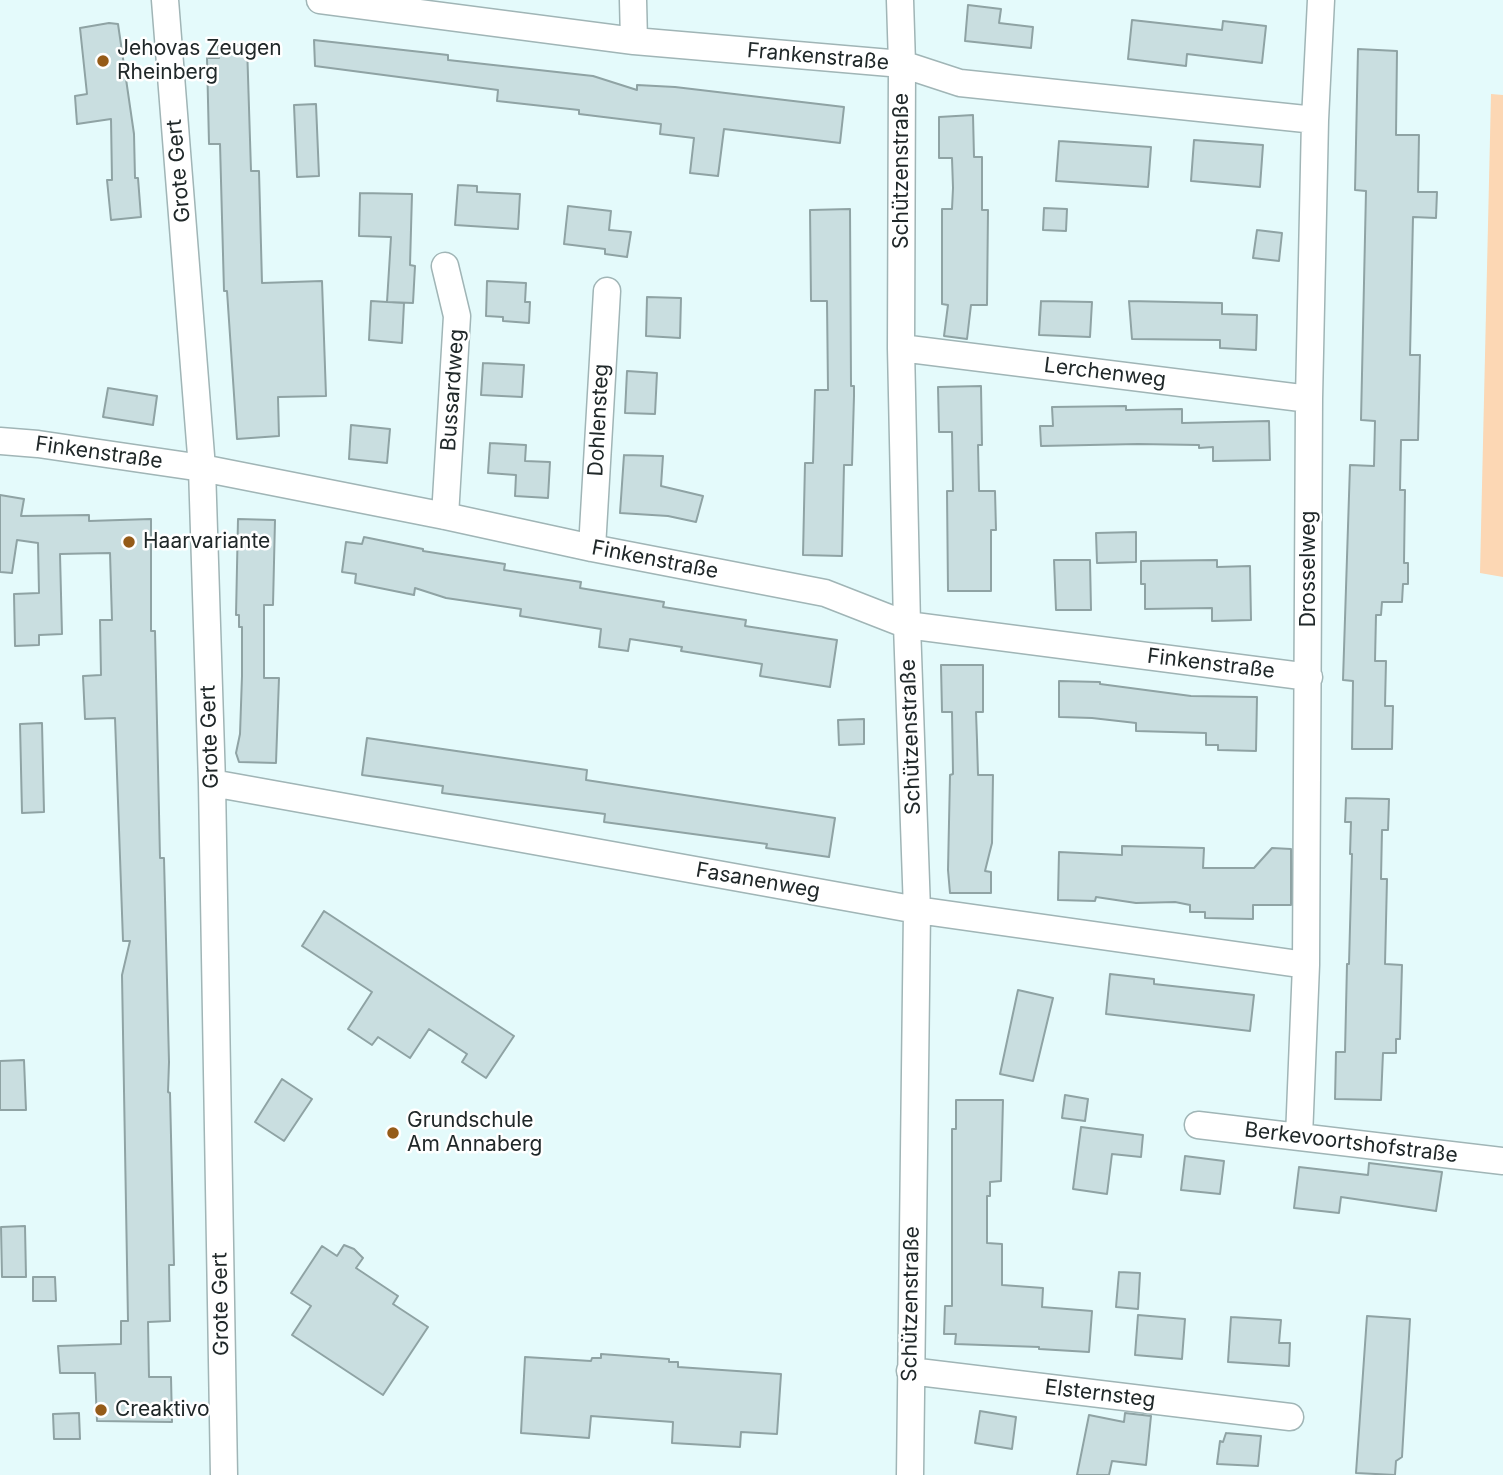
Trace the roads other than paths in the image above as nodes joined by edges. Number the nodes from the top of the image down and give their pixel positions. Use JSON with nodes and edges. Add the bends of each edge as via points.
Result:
{"nodes":[{"id":1,"x":165,"y":0,"type":"edge"},
{"id":2,"x":320,"y":0,"type":"edge"},
{"id":3,"x":634,"y":0,"type":"edge"},
{"id":4,"x":900,"y":0,"type":"edge"},
{"id":5,"x":1321,"y":0,"type":"edge"},
{"id":6,"x":396,"y":4,"type":"edge"},
{"id":7,"x":634,"y":41,"type":"junction"},
{"id":8,"x":902,"y":64,"type":"junction"},
{"id":9,"x":1315,"y":120,"type":"junction"},
{"id":10,"x":445,"y":265,"type":"dead end"},
{"id":11,"x":607,"y":291,"type":"dead end"},
{"id":12,"x":901,"y":348,"type":"junction"},
{"id":13,"x":1309,"y":399,"type":"junction"},
{"id":14,"x":0,"y":441,"type":"edge"},
{"id":15,"x":202,"y":468,"type":"junction"},
{"id":16,"x":445,"y":516,"type":"junction"},
{"id":17,"x":592,"y":548,"type":"junction"},
{"id":18,"x":906,"y":625,"type":"junction"},
{"id":19,"x":1309,"y":677,"type":"junction"},
{"id":20,"x":212,"y":783,"type":"junction"},
{"id":21,"x":917,"y":910,"type":"junction"},
{"id":22,"x":1306,"y":965,"type":"junction"},
{"id":23,"x":1198,"y":1125,"type":"dead end"},
{"id":24,"x":1299,"y":1137,"type":"junction"},
{"id":25,"x":1503,"y":1161,"type":"edge"},
{"id":26,"x":910,"y":1371,"type":"junction"},
{"id":27,"x":1290,"y":1417,"type":"dead end"},
{"id":28,"x":224,"y":1475,"type":"edge"},
{"id":29,"x":910,"y":1475,"type":"edge"}],
"edges":[{"from":1,"to":15,"type":"street","name":"Grote Gert"},
{"from":2,"to":6,"type":"street","name":"Frankenstraße"},
{"from":3,"to":7,"type":"street"},
{"from":4,"to":8,"type":"street","name":"Schützenstraße"},
{"from":5,"to":9,"type":"street","name":"Drosselweg"},
{"from":6,"to":7,"type":"street","name":"Frankenstraße"},
{"from":7,"to":8,"type":"street","name":"Frankenstraße"},
{"from":8,"to":9,"type":"street","name":"Frankenstraße","via":[[960,83]]},
{"from":8,"to":12,"type":"street","name":"Schützenstraße"},
{"from":9,"to":13,"type":"street","name":"Drosselweg"},
{"from":10,"to":16,"type":"street","name":"Bussardweg","via":[[457,316]]},
{"from":11,"to":17,"type":"street","name":"Dohlensteg"},
{"from":12,"to":13,"type":"street","name":"Lerchenweg"},
{"from":12,"to":18,"type":"street","name":"Schützenstraße"},
{"from":13,"to":19,"type":"street","name":"Drosselweg"},
{"from":14,"to":15,"type":"street","name":"Finkenstraße"},
{"from":15,"to":16,"type":"street","name":"Finkenstraße"},
{"from":15,"to":20,"type":"street","name":"Grote Gert"},
{"from":16,"to":17,"type":"street","name":"Finkenstraße"},
{"from":17,"to":18,"type":"street","name":"Finkenstraße","via":[[825,593]]},
{"from":18,"to":19,"type":"street","name":"Finkenstraße"},
{"from":18,"to":21,"type":"street","name":"Schützenstraße"},
{"from":19,"to":22,"type":"street","name":"Drosselweg"},
{"from":20,"to":21,"type":"street","name":"Fasanenweg"},
{"from":20,"to":28,"type":"street","name":"Grote Gert"},
{"from":21,"to":22,"type":"street","name":"Fasanenweg"},
{"from":21,"to":26,"type":"street","name":"Schützenstraße"},
{"from":22,"to":24,"type":"street","name":"Drosselweg"},
{"from":23,"to":24,"type":"street","name":"Berkevoortshofstraße"},
{"from":24,"to":25,"type":"street","name":"Berkevoortshofstraße"},
{"from":26,"to":27,"type":"street","name":"Elsternsteg"},
{"from":26,"to":29,"type":"street","name":"Schützenstraße"}]}
